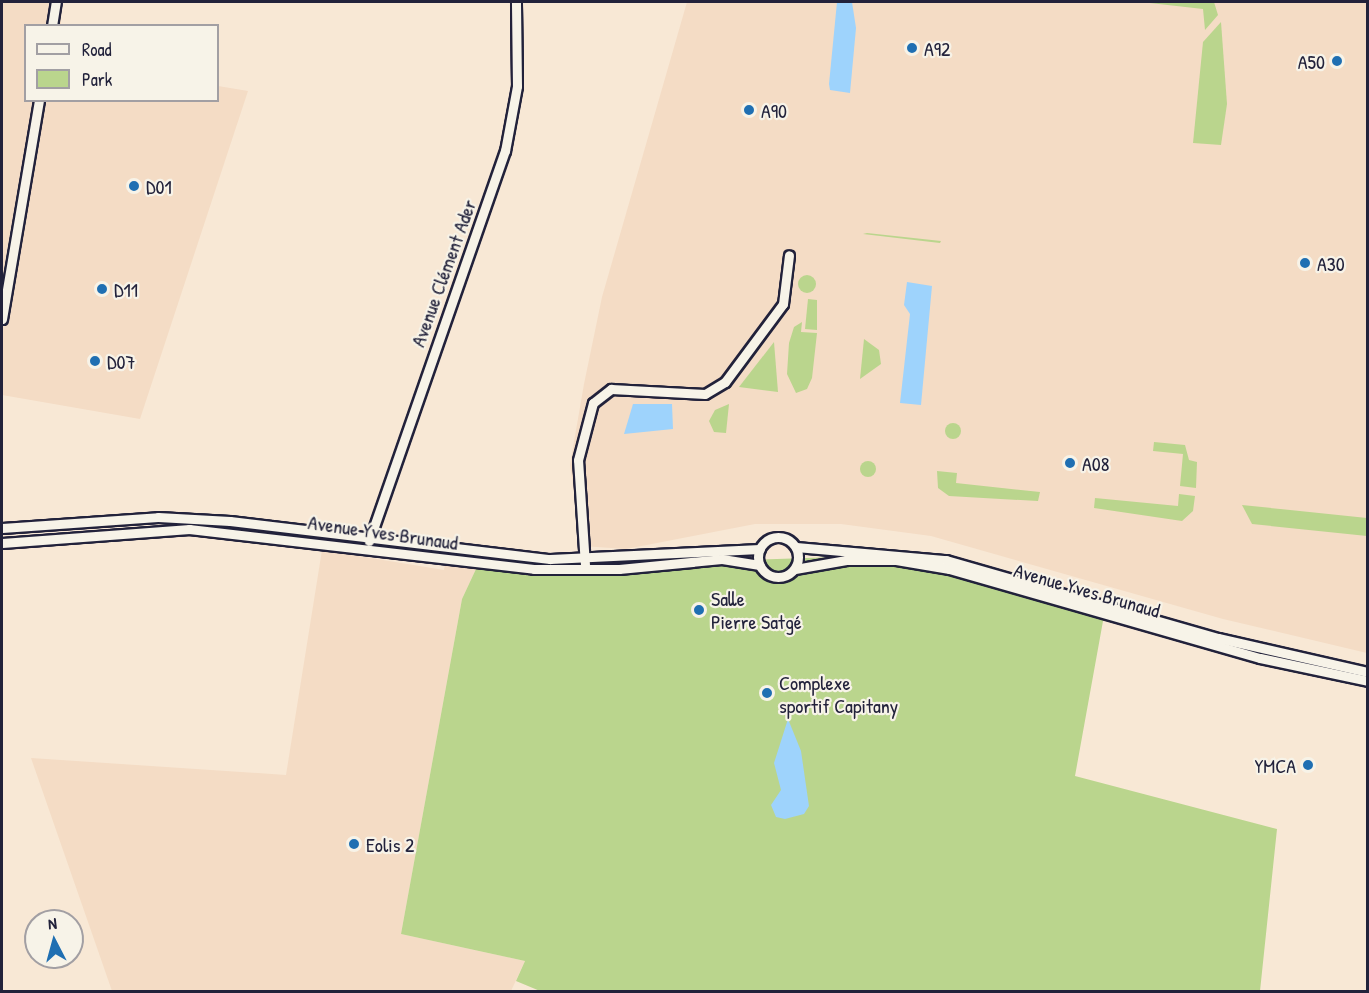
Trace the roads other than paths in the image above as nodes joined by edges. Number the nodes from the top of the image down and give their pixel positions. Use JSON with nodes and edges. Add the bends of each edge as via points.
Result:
{"nodes":[{"id":1,"x":56,"y":2,"type":"edge"},
{"id":2,"x":516,"y":2,"type":"edge"},
{"id":3,"x":52,"y":24,"type":"edge"},
{"id":4,"x":39,"y":102,"type":"edge"},
{"id":5,"x":789,"y":255,"type":"dead end"},
{"id":6,"x":2,"y":319,"type":"edge"},
{"id":7,"x":2,"y":528,"type":"edge"},
{"id":8,"x":370,"y":537,"type":"junction"},
{"id":9,"x":2,"y":543,"type":"edge"},
{"id":10,"x":796,"y":547,"type":"junction"},
{"id":11,"x":367,"y":549,"type":"junction"},
{"id":12,"x":760,"y":549,"type":"junction"},
{"id":13,"x":585,"y":559,"type":"junction"},
{"id":14,"x":760,"y":565,"type":"junction"},
{"id":15,"x":795,"y":569,"type":"junction"},
{"id":16,"x":586,"y":570,"type":"junction"},
{"id":17,"x":1368,"y":672,"type":"edge"},
{"id":18,"x":1368,"y":681,"type":"edge"}],
"edges":[{"from":1,"to":3,"type":"street"},
{"from":2,"to":8,"type":"street","name":"Avenue Clément Ader","via":[[516,86],[505,151]]},
{"from":4,"to":6,"type":"street"},
{"from":5,"to":13,"type":"street","via":[[783,304],[724,382],[705,394],[611,388],[592,403],[578,460]]},
{"from":7,"to":8,"type":"street","name":"Avenue Yves Brunaud","via":[[158,518]]},
{"from":8,"to":11,"type":"street","name":"Avenue Clément Ader"},
{"from":8,"to":13,"type":"street","name":"Avenue Yves Brunaud","via":[[523,558]]},
{"from":9,"to":11,"type":"street","name":"Avenue Yves Brunaud","via":[[189,529]]},
{"from":10,"to":12,"type":"street","via":[[776,537]]},
{"from":10,"to":15,"type":"street"},
{"from":10,"to":17,"type":"street","name":"Avenue Yves Brunaud","via":[[946,560],[1218,638]]},
{"from":11,"to":16,"type":"street","name":"Avenue Yves Brunaud"},
{"from":12,"to":13,"type":"street","name":"Avenue Yves Brunaud"},
{"from":12,"to":14,"type":"street"},
{"from":13,"to":16,"type":"street"},
{"from":14,"to":15,"type":"street","via":[[777,577]]},
{"from":14,"to":16,"type":"street","name":"Avenue Yves Brunaud","via":[[722,560]]},
{"from":15,"to":18,"type":"street","name":"Avenue Yves Brunaud","via":[[846,560],[896,560],[949,569],[1260,658]]}]}
